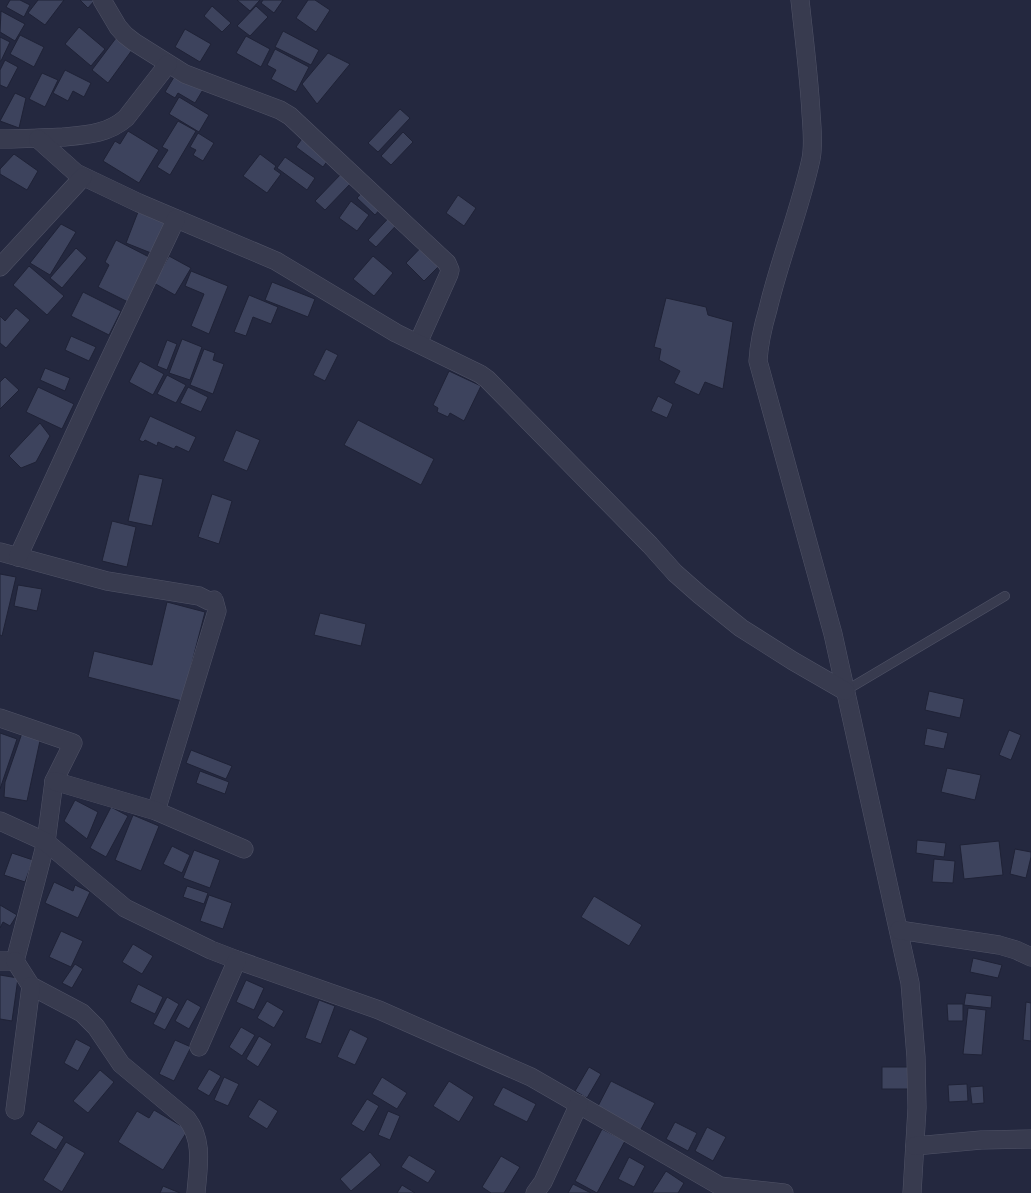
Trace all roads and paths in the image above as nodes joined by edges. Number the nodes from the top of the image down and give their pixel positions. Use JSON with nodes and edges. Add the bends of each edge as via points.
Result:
{"nodes":[{"id":1,"x":102,"y":0,"type":"edge"},
{"id":2,"x":800,"y":0,"type":"edge"},
{"id":3,"x":168,"y":64,"type":"junction"},
{"id":4,"x":38,"y":139,"type":"junction"},
{"id":5,"x":2,"y":141,"type":"edge"},
{"id":6,"x":83,"y":177,"type":"junction"},
{"id":7,"x":176,"y":219,"type":"junction"},
{"id":8,"x":0,"y":267,"type":"edge"},
{"id":9,"x":418,"y":343,"type":"junction"},
{"id":10,"x":0,"y":552,"type":"edge"},
{"id":11,"x":18,"y":557,"type":"junction"},
{"id":12,"x":1005,"y":596,"type":"dead end"},
{"id":13,"x":845,"y":692,"type":"junction"},
{"id":14,"x":0,"y":718,"type":"edge"},
{"id":15,"x":54,"y":781,"type":"junction"},
{"id":16,"x":156,"y":811,"type":"junction"},
{"id":17,"x":0,"y":821,"type":"edge"},
{"id":18,"x":46,"y":842,"type":"junction"},
{"id":19,"x":244,"y":849,"type":"dead end"},
{"id":20,"x":899,"y":930,"type":"junction"},
{"id":21,"x":1031,"y":957,"type":"edge"},
{"id":22,"x":236,"y":960,"type":"junction"},
{"id":23,"x":7,"y":961,"type":"edge"},
{"id":24,"x":31,"y":986,"type":"junction"},
{"id":25,"x":199,"y":1046,"type":"dead end"},
{"id":26,"x":579,"y":1104,"type":"junction"},
{"id":27,"x":15,"y":1110,"type":"dead end"},
{"id":28,"x":1031,"y":1139,"type":"edge"},
{"id":29,"x":915,"y":1146,"type":"junction"},
{"id":30,"x":196,"y":1193,"type":"edge"},
{"id":31,"x":535,"y":1193,"type":"edge"},
{"id":32,"x":784,"y":1193,"type":"edge"},
{"id":33,"x":912,"y":1193,"type":"edge"}],
"edges":[{"from":1,"to":3,"type":"street","via":[[125,35]]},
{"from":2,"to":13,"type":"street","via":[[811,101],[811,156],[797,212],[773,284],[758,361],[833,634]]},
{"from":3,"to":4,"type":"street","via":[[119,124],[87,135]]},
{"from":3,"to":9,"type":"street","via":[[185,74],[290,116],[447,264],[449,274]]},
{"from":4,"to":5,"type":"street"},
{"from":4,"to":6,"type":"street","via":[[73,172]]},
{"from":6,"to":7,"type":"street"},
{"from":6,"to":8,"type":"street"},
{"from":7,"to":9,"type":"street","via":[[276,261]]},
{"from":7,"to":11,"type":"street"},
{"from":9,"to":13,"type":"street","via":[[487,379],[700,595],[741,628]]},
{"from":10,"to":11,"type":"street"},
{"from":11,"to":16,"type":"street","via":[[107,581],[214,600],[217,611]]},
{"from":12,"to":13,"type":"lane"},
{"from":13,"to":20,"type":"street"},
{"from":14,"to":15,"type":"street","via":[[73,743]]},
{"from":15,"to":16,"type":"street"},
{"from":15,"to":18,"type":"street"},
{"from":16,"to":19,"type":"street"},
{"from":17,"to":18,"type":"street"},
{"from":18,"to":22,"type":"street","via":[[124,908]]},
{"from":18,"to":23,"type":"street"},
{"from":20,"to":21,"type":"street","via":[[999,945]]},
{"from":20,"to":29,"type":"street","via":[[910,983],[916,1048]]},
{"from":22,"to":25,"type":"street"},
{"from":22,"to":26,"type":"street","via":[[379,1010],[531,1077]]},
{"from":23,"to":24,"type":"street"},
{"from":24,"to":27,"type":"street"},
{"from":24,"to":30,"type":"street","via":[[89,1019],[125,1068],[193,1126],[199,1152]]},
{"from":26,"to":31,"type":"street"},
{"from":26,"to":32,"type":"street","via":[[720,1186]]},
{"from":28,"to":29,"type":"street"},
{"from":29,"to":33,"type":"street"}]}
